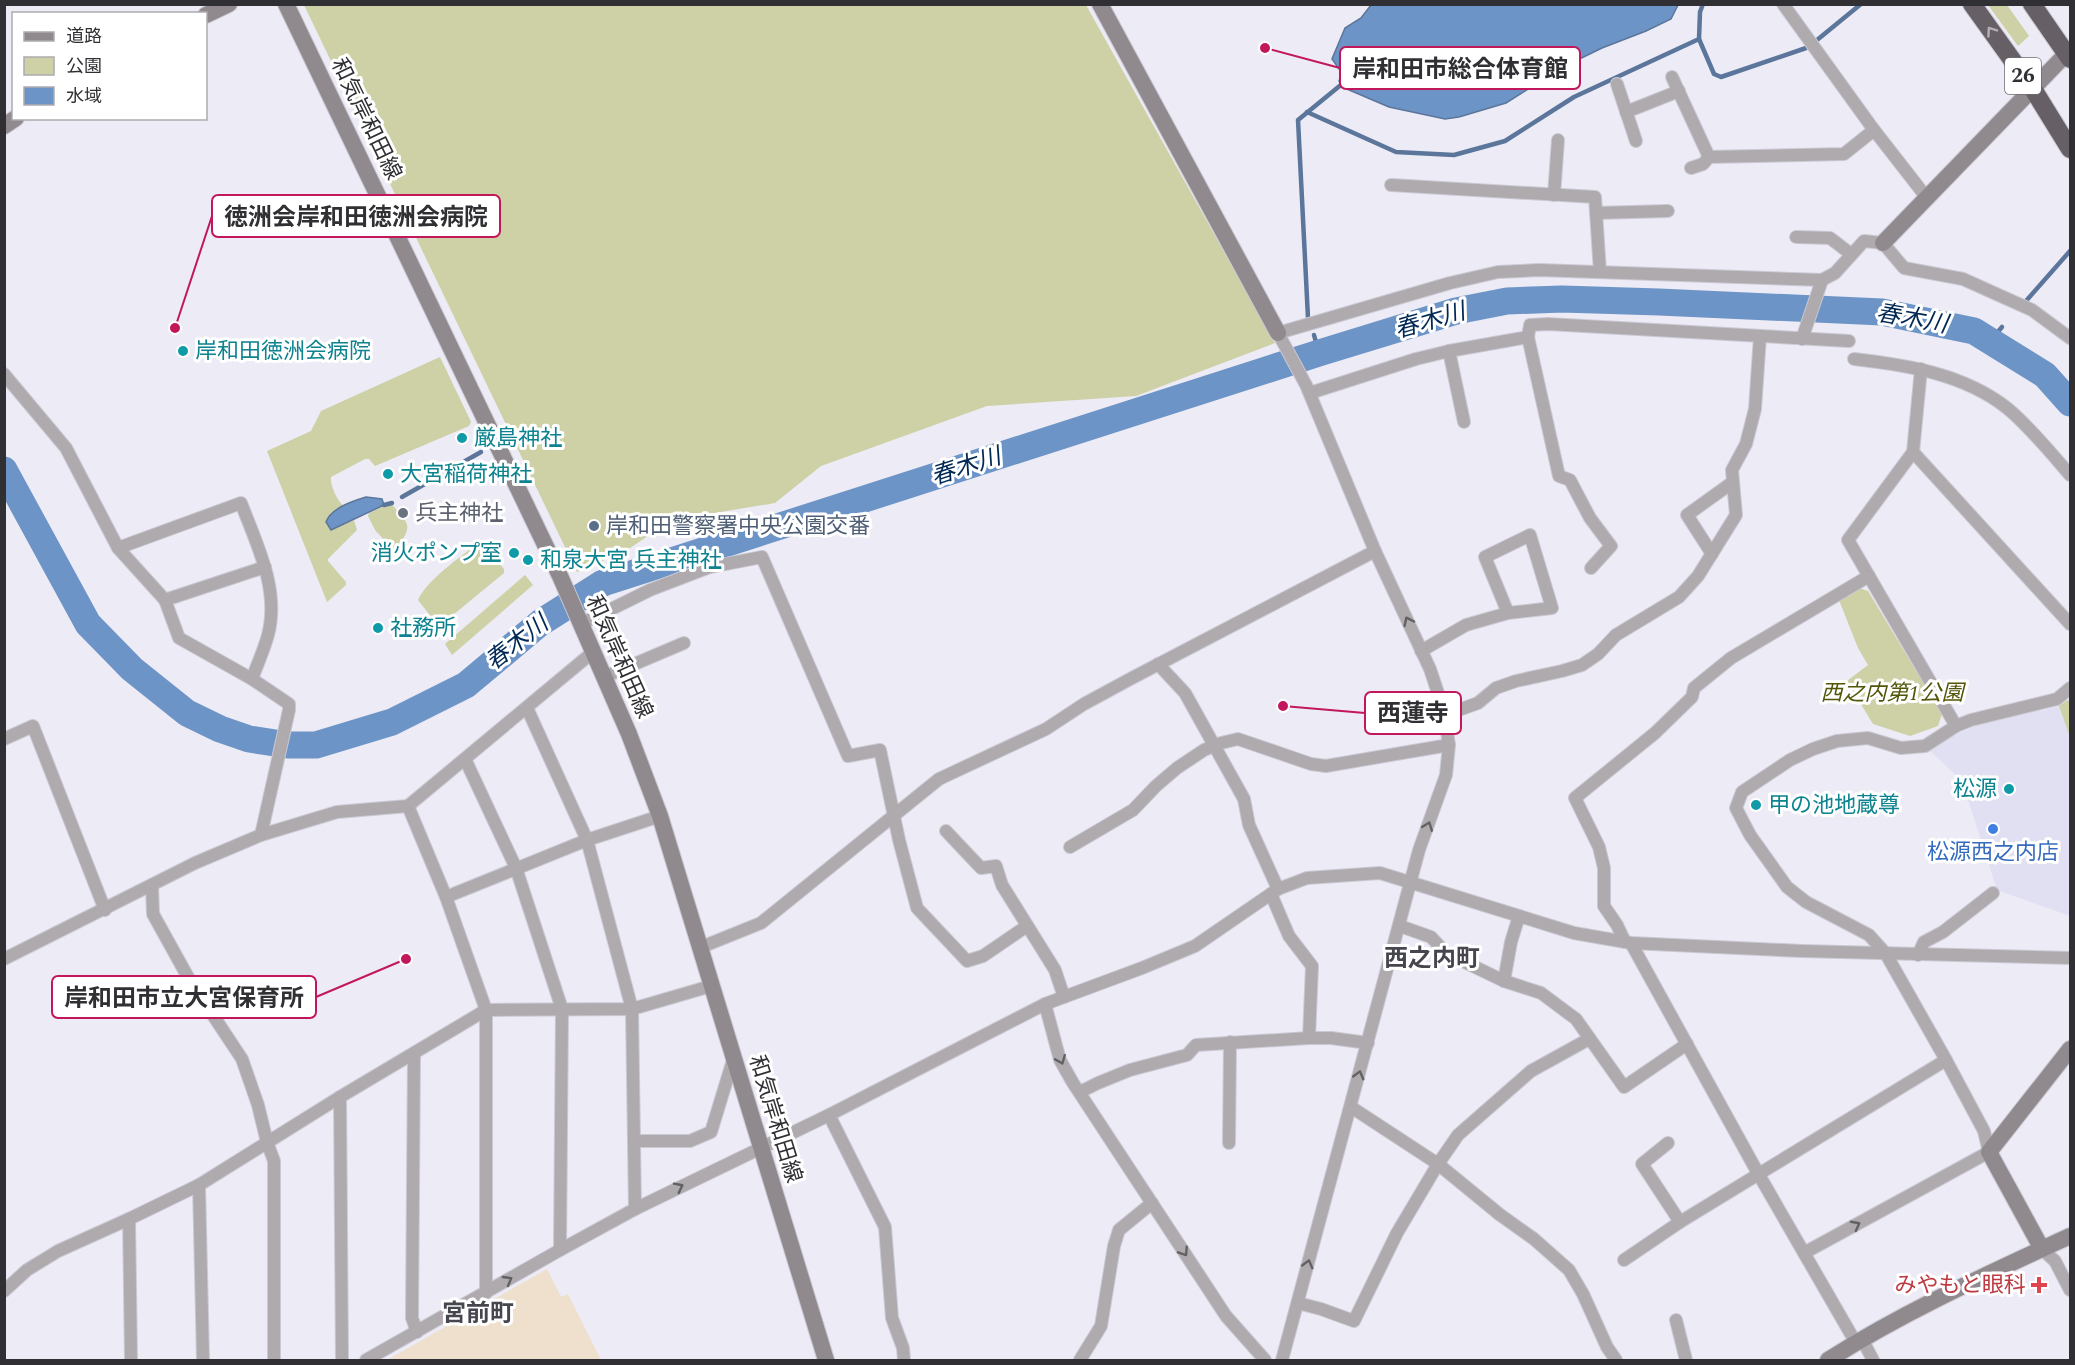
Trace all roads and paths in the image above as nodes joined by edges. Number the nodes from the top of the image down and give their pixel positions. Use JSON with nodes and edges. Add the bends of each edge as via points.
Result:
{"nodes":[{"id":1,"x":230,"y":4,"type":"edge"},
{"id":2,"x":286,"y":4,"type":"edge"},
{"id":3,"x":1100,"y":4,"type":"edge"},
{"id":4,"x":1783,"y":4,"type":"edge"},
{"id":5,"x":1972,"y":4,"type":"edge"},
{"id":6,"x":2032,"y":4,"type":"edge"},
{"id":7,"x":207,"y":15,"type":"edge"},
{"id":8,"x":2069,"y":54,"type":"edge"},
{"id":9,"x":1672,"y":77,"type":"dead end"},
{"id":10,"x":1617,"y":84,"type":"dead end"},
{"id":11,"x":2033,"y":89,"type":"junction"},
{"id":12,"x":1679,"y":91,"type":"junction"},
{"id":13,"x":1626,"y":112,"type":"junction"},
{"id":14,"x":1874,"y":130,"type":"junction"},
{"id":15,"x":1558,"y":140,"type":"dead end"},
{"id":16,"x":1636,"y":141,"type":"dead end"},
{"id":17,"x":2070,"y":149,"type":"edge"},
{"id":18,"x":1709,"y":157,"type":"junction"},
{"id":19,"x":1691,"y":168,"type":"dead end"},
{"id":20,"x":1391,"y":185,"type":"dead end"},
{"id":21,"x":1554,"y":195,"type":"junction"},
{"id":22,"x":1927,"y":198,"type":"junction"},
{"id":23,"x":1668,"y":211,"type":"dead end"},
{"id":24,"x":1596,"y":213,"type":"junction"},
{"id":25,"x":1796,"y":237,"type":"dead end"},
{"id":26,"x":1883,"y":243,"type":"junction"},
{"id":27,"x":1851,"y":255,"type":"junction"},
{"id":28,"x":1600,"y":272,"type":"junction"},
{"id":29,"x":1821,"y":284,"type":"junction"},
{"id":30,"x":1804,"y":334,"type":"junction"},
{"id":31,"x":1280,"y":336,"type":"junction"},
{"id":32,"x":1760,"y":336,"type":"junction"},
{"id":33,"x":1528,"y":337,"type":"junction"},
{"id":34,"x":2070,"y":339,"type":"edge"},
{"id":35,"x":1849,"y":341,"type":"dead end"},
{"id":36,"x":1449,"y":351,"type":"junction"},
{"id":37,"x":1854,"y":359,"type":"dead end"},
{"id":38,"x":1921,"y":369,"type":"junction"},
{"id":39,"x":4,"y":374,"type":"edge"},
{"id":40,"x":1308,"y":389,"type":"junction"},
{"id":41,"x":1464,"y":422,"type":"dead end"},
{"id":42,"x":1913,"y":452,"type":"junction"},
{"id":43,"x":2070,"y":475,"type":"edge"},
{"id":44,"x":1733,"y":482,"type":"junction"},
{"id":45,"x":118,"y":548,"type":"junction"},
{"id":46,"x":1376,"y":551,"type":"junction"},
{"id":47,"x":1712,"y":554,"type":"junction"},
{"id":48,"x":265,"y":567,"type":"junction"},
{"id":49,"x":1591,"y":568,"type":"dead end"},
{"id":50,"x":1869,"y":576,"type":"junction"},
{"id":51,"x":165,"y":600,"type":"junction"},
{"id":52,"x":1508,"y":613,"type":"junction"},
{"id":53,"x":580,"y":622,"type":"junction"},
{"id":54,"x":2070,"y":624,"type":"edge"},
{"id":55,"x":684,"y":643,"type":"dead end"},
{"id":56,"x":1421,"y":651,"type":"junction"},
{"id":57,"x":593,"y":652,"type":"junction"},
{"id":58,"x":1158,"y":664,"type":"junction"},
{"id":59,"x":604,"y":676,"type":"junction"},
{"id":60,"x":252,"y":679,"type":"junction"},
{"id":61,"x":2070,"y":688,"type":"edge"},
{"id":62,"x":527,"y":708,"type":"junction"},
{"id":63,"x":1444,"y":715,"type":"junction"},
{"id":64,"x":1956,"y":726,"type":"junction"},
{"id":65,"x":4,"y":739,"type":"edge"},
{"id":66,"x":1449,"y":745,"type":"junction"},
{"id":67,"x":1213,"y":746,"type":"junction"},
{"id":68,"x":465,"y":759,"type":"junction"},
{"id":69,"x":408,"y":806,"type":"junction"},
{"id":70,"x":660,"y":816,"type":"junction"},
{"id":71,"x":895,"y":816,"type":"junction"},
{"id":72,"x":946,"y":831,"type":"dead end"},
{"id":73,"x":261,"y":835,"type":"junction"},
{"id":74,"x":587,"y":840,"type":"junction"},
{"id":75,"x":1070,"y":846,"type":"dead end"},
{"id":76,"x":516,"y":868,"type":"junction"},
{"id":77,"x":1412,"y":882,"type":"junction"},
{"id":78,"x":152,"y":885,"type":"junction"},
{"id":79,"x":1275,"y":891,"type":"junction"},
{"id":80,"x":1993,"y":893,"type":"dead end"},
{"id":81,"x":446,"y":897,"type":"junction"},
{"id":82,"x":105,"y":910,"type":"junction"},
{"id":83,"x":1519,"y":916,"type":"junction"},
{"id":84,"x":1027,"y":926,"type":"junction"},
{"id":85,"x":1400,"y":926,"type":"junction"},
{"id":86,"x":1628,"y":942,"type":"junction"},
{"id":87,"x":699,"y":948,"type":"junction"},
{"id":88,"x":1886,"y":954,"type":"junction"},
{"id":89,"x":1918,"y":955,"type":"junction"},
{"id":90,"x":2070,"y":958,"type":"edge"},
{"id":91,"x":4,"y":959,"type":"edge"},
{"id":92,"x":1504,"y":981,"type":"junction"},
{"id":93,"x":711,"y":986,"type":"junction"},
{"id":94,"x":1064,"y":997,"type":"junction"},
{"id":95,"x":1045,"y":1004,"type":"junction"},
{"id":96,"x":562,"y":1009,"type":"junction"},
{"id":97,"x":632,"y":1009,"type":"junction"},
{"id":98,"x":486,"y":1010,"type":"junction"},
{"id":99,"x":1309,"y":1038,"type":"junction"},
{"id":100,"x":1589,"y":1039,"type":"junction"},
{"id":101,"x":1230,"y":1042,"type":"junction"},
{"id":102,"x":1368,"y":1043,"type":"junction"},
{"id":103,"x":1687,"y":1044,"type":"junction"},
{"id":104,"x":2070,"y":1049,"type":"edge"},
{"id":105,"x":414,"y":1054,"type":"junction"},
{"id":106,"x":733,"y":1060,"type":"junction"},
{"id":107,"x":1946,"y":1060,"type":"junction"},
{"id":108,"x":1080,"y":1092,"type":"junction"},
{"id":109,"x":340,"y":1096,"type":"junction"},
{"id":110,"x":1351,"y":1107,"type":"junction"},
{"id":111,"x":829,"y":1115,"type":"junction"},
{"id":112,"x":634,"y":1141,"type":"junction"},
{"id":113,"x":267,"y":1142,"type":"junction"},
{"id":114,"x":1229,"y":1143,"type":"dead end"},
{"id":115,"x":1668,"y":1143,"type":"dead end"},
{"id":116,"x":760,"y":1148,"type":"junction"},
{"id":117,"x":1989,"y":1152,"type":"junction"},
{"id":118,"x":1438,"y":1164,"type":"junction"},
{"id":119,"x":1759,"y":1175,"type":"junction"},
{"id":120,"x":199,"y":1185,"type":"junction"},
{"id":121,"x":1152,"y":1203,"type":"junction"},
{"id":122,"x":635,"y":1209,"type":"junction"},
{"id":123,"x":129,"y":1219,"type":"junction"},
{"id":124,"x":1680,"y":1222,"type":"junction"},
{"id":125,"x":2070,"y":1236,"type":"edge"},
{"id":126,"x":2042,"y":1249,"type":"junction"},
{"id":127,"x":560,"y":1250,"type":"junction"},
{"id":128,"x":1804,"y":1252,"type":"junction"},
{"id":129,"x":1624,"y":1260,"type":"dead end"},
{"id":130,"x":2070,"y":1290,"type":"edge"},
{"id":131,"x":4,"y":1291,"type":"edge"},
{"id":132,"x":486,"y":1293,"type":"junction"},
{"id":133,"x":1298,"y":1303,"type":"junction"},
{"id":134,"x":1676,"y":1320,"type":"dead end"},
{"id":135,"x":417,"y":1332,"type":"junction"},
{"id":136,"x":1859,"y":1341,"type":"junction"},
{"id":137,"x":131,"y":1360,"type":"edge"},
{"id":138,"x":203,"y":1360,"type":"edge"},
{"id":139,"x":274,"y":1360,"type":"edge"},
{"id":140,"x":342,"y":1360,"type":"edge"},
{"id":141,"x":366,"y":1360,"type":"edge"},
{"id":142,"x":826,"y":1360,"type":"edge"},
{"id":143,"x":904,"y":1360,"type":"edge"},
{"id":144,"x":1080,"y":1360,"type":"edge"},
{"id":145,"x":1265,"y":1360,"type":"edge"},
{"id":146,"x":1282,"y":1360,"type":"edge"},
{"id":147,"x":1616,"y":1360,"type":"edge"},
{"id":148,"x":1686,"y":1360,"type":"edge"},
{"id":149,"x":1828,"y":1360,"type":"edge"},
{"id":150,"x":1873,"y":1360,"type":"edge"}],
"edges":[{"from":1,"to":7,"type":"main road"},
{"from":2,"to":53,"type":"main road","name":"和気岸和田線"},
{"from":3,"to":31,"type":"main road"},
{"from":4,"to":14,"type":"street"},
{"from":11,"to":5,"type":"highway","number":"26","one_way":true},
{"from":6,"to":8,"type":"highway","number":"26"},
{"from":8,"to":11,"type":"main road"},
{"from":9,"to":12,"type":"street"},
{"from":10,"to":13,"type":"street"},
{"from":11,"to":17,"type":"highway","number":"26"},
{"from":11,"to":22,"type":"main road"},
{"from":12,"to":13,"type":"street"},
{"from":12,"to":18,"type":"street"},
{"from":13,"to":16,"type":"street"},
{"from":14,"to":18,"type":"street","via":[[1844,154]]},
{"from":14,"to":22,"type":"street"},
{"from":15,"to":21,"type":"street"},
{"from":18,"to":19,"type":"street"},
{"from":20,"to":21,"type":"street"},
{"from":21,"to":24,"type":"street","via":[[1595,197]]},
{"from":22,"to":26,"type":"main road"},
{"from":23,"to":24,"type":"street"},
{"from":24,"to":28,"type":"street"},
{"from":25,"to":27,"type":"street","via":[[1830,238]]},
{"from":26,"to":27,"type":"street","via":[[1864,241]]},
{"from":26,"to":34,"type":"street","via":[[1904,268],[1963,279],[2032,310]]},
{"from":27,"to":29,"type":"street"},
{"from":28,"to":29,"type":"street"},
{"from":28,"to":31,"type":"street","via":[[1498,272]]},
{"from":29,"to":30,"type":"street"},
{"from":30,"to":32,"type":"street"},
{"from":30,"to":35,"type":"street"},
{"from":31,"to":40,"type":"street"},
{"from":32,"to":33,"type":"street","via":[[1548,324],[1530,325]]},
{"from":32,"to":44,"type":"street","via":[[1755,409],[1746,444],[1732,470]]},
{"from":33,"to":36,"type":"street"},
{"from":33,"to":49,"type":"street","via":[[1559,476],[1570,480],[1590,518],[1611,546]]},
{"from":36,"to":40,"type":"street"},
{"from":36,"to":41,"type":"street"},
{"from":37,"to":38,"type":"street"},
{"from":38,"to":42,"type":"street"},
{"from":38,"to":43,"type":"street","via":[[1983,393],[2007,409]]},
{"from":39,"to":45,"type":"street","via":[[66,448]]},
{"from":40,"to":46,"type":"street"},
{"from":42,"to":50,"type":"street","via":[[1848,540]]},
{"from":42,"to":54,"type":"street"},
{"from":44,"to":47,"type":"street","via":[[1736,515]]},
{"from":44,"to":47,"type":"street","via":[[1687,514]]},
{"from":45,"to":48,"type":"street","via":[[241,503]]},
{"from":45,"to":51,"type":"street"},
{"from":56,"to":46,"type":"street","one_way":true},
{"from":46,"to":58,"type":"street"},
{"from":47,"to":63,"type":"street","via":[[1679,597],[1616,635],[1582,665],[1496,688],[1478,703]]},
{"from":48,"to":51,"type":"street"},
{"from":48,"to":60,"type":"street","via":[[271,617]]},
{"from":50,"to":64,"type":"street"},
{"from":50,"to":86,"type":"street","via":[[1731,658],[1694,688],[1692,697],[1654,733],[1575,798],[1599,847],[1604,868],[1604,906]]},
{"from":51,"to":60,"type":"street","via":[[179,638]]},
{"from":52,"to":52,"type":"street","via":[[1552,608],[1530,535],[1485,557]]},
{"from":52,"to":56,"type":"street","via":[[1466,625]]},
{"from":53,"to":57,"type":"main road","name":"和気岸和田線"},
{"from":53,"to":71,"type":"street","via":[[710,567],[762,557],[848,756],[880,750]]},
{"from":55,"to":59,"type":"street"},
{"from":56,"to":63,"type":"street"},
{"from":57,"to":59,"type":"main road","name":"和気岸和田線"},
{"from":57,"to":62,"type":"street"},
{"from":58,"to":67,"type":"street","via":[[1185,693]]},
{"from":58,"to":71,"type":"street","via":[[1046,729],[939,779]]},
{"from":59,"to":70,"type":"main road","name":"和気岸和田線"},
{"from":60,"to":73,"type":"street","via":[[289,704]]},
{"from":61,"to":64,"type":"street","via":[[2057,699]]},
{"from":62,"to":68,"type":"street"},
{"from":62,"to":74,"type":"street"},
{"from":63,"to":66,"type":"street"},
{"from":64,"to":88,"type":"street","via":[[1925,746],[1901,747],[1868,738],[1837,741],[1813,749],[1742,792],[1736,808],[1787,887],[1806,902],[1869,935]]},
{"from":65,"to":82,"type":"street","via":[[33,726]]},
{"from":66,"to":67,"type":"street","via":[[1326,766],[1238,739]]},
{"from":77,"to":66,"type":"street","one_way":true,"via":[[1446,774]]},
{"from":67,"to":75,"type":"street","via":[[1178,768],[1133,810]]},
{"from":67,"to":79,"type":"street","via":[[1244,799],[1249,825]]},
{"from":68,"to":69,"type":"street"},
{"from":68,"to":76,"type":"street"},
{"from":69,"to":73,"type":"street","via":[[337,812]]},
{"from":69,"to":81,"type":"street"},
{"from":70,"to":74,"type":"street"},
{"from":70,"to":87,"type":"main road","name":"和気岸和田線"},
{"from":71,"to":84,"type":"street","via":[[917,908],[967,961],[983,956]]},
{"from":71,"to":87,"type":"street","via":[[761,923]]},
{"from":72,"to":84,"type":"street","via":[[981,868],[996,866],[1002,885]]},
{"from":73,"to":78,"type":"street"},
{"from":74,"to":76,"type":"street"},
{"from":74,"to":97,"type":"street"},
{"from":76,"to":81,"type":"street"},
{"from":76,"to":96,"type":"street"},
{"from":77,"to":79,"type":"street","via":[[1380,873],[1346,874],[1306,878]]},
{"from":77,"to":83,"type":"street"},
{"from":77,"to":85,"type":"street"},
{"from":78,"to":82,"type":"street"},
{"from":78,"to":113,"type":"street","via":[[153,914],[189,979],[242,1059]]},
{"from":79,"to":94,"type":"street","via":[[1195,946]]},
{"from":79,"to":99,"type":"street","via":[[1289,936],[1312,966]]},
{"from":80,"to":89,"type":"street","via":[[1924,942]]},
{"from":81,"to":98,"type":"street"},
{"from":82,"to":91,"type":"street"},
{"from":83,"to":86,"type":"street","via":[[1574,933]]},
{"from":83,"to":92,"type":"street"},
{"from":84,"to":94,"type":"street","via":[[1055,970]]},
{"from":85,"to":92,"type":"street","via":[[1431,937],[1446,953]]},
{"from":85,"to":102,"type":"street"},
{"from":86,"to":88,"type":"street"},
{"from":86,"to":103,"type":"street"},
{"from":87,"to":93,"type":"main road","name":"和気岸和田線"},
{"from":88,"to":89,"type":"street"},
{"from":88,"to":107,"type":"street"},
{"from":89,"to":90,"type":"street"},
{"from":92,"to":100,"type":"street","via":[[1541,993],[1576,1019]]},
{"from":93,"to":97,"type":"street"},
{"from":93,"to":106,"type":"main road","name":"和気岸和田線"},
{"from":94,"to":95,"type":"street"},
{"from":95,"to":108,"type":"street","one_way":true,"via":[[1060,1060]]},
{"from":95,"to":111,"type":"street"},
{"from":96,"to":97,"type":"street"},
{"from":96,"to":98,"type":"street"},
{"from":96,"to":127,"type":"street"},
{"from":97,"to":112,"type":"street"},
{"from":98,"to":105,"type":"street"},
{"from":98,"to":132,"type":"street"},
{"from":99,"to":101,"type":"street"},
{"from":99,"to":102,"type":"street"},
{"from":100,"to":103,"type":"street","via":[[1624,1087]]},
{"from":100,"to":118,"type":"street","via":[[1531,1071],[1458,1135]]},
{"from":101,"to":108,"type":"street","via":[[1196,1045],[1187,1055],[1130,1070]]},
{"from":101,"to":114,"type":"street"},
{"from":110,"to":102,"type":"street","one_way":true},
{"from":103,"to":119,"type":"street"},
{"from":104,"to":117,"type":"main road"},
{"from":105,"to":109,"type":"street"},
{"from":105,"to":135,"type":"street","via":[[412,1318]]},
{"from":106,"to":112,"type":"street","via":[[711,1132],[690,1141]]},
{"from":106,"to":116,"type":"main road","name":"和気岸和田線"},
{"from":107,"to":117,"type":"street","via":[[1984,1131]]},
{"from":107,"to":119,"type":"street"},
{"from":108,"to":121,"type":"street"},
{"from":109,"to":113,"type":"street"},
{"from":109,"to":140,"type":"street"},
{"from":110,"to":118,"type":"street"},
{"from":133,"to":110,"type":"street","one_way":true},
{"from":111,"to":116,"type":"street"},
{"from":111,"to":143,"type":"street","via":[[885,1227],[892,1318]]},
{"from":112,"to":122,"type":"street"},
{"from":113,"to":120,"type":"street"},
{"from":113,"to":139,"type":"street","via":[[274,1161]]},
{"from":115,"to":124,"type":"street","via":[[1642,1164]]},
{"from":122,"to":116,"type":"street","one_way":true},
{"from":116,"to":142,"type":"main road","name":"和気岸和田線"},
{"from":117,"to":126,"type":"main road"},
{"from":128,"to":117,"type":"street","one_way":true},
{"from":118,"to":133,"type":"street","via":[[1397,1233],[1354,1321]]},
{"from":118,"to":147,"type":"street","via":[[1569,1270]]},
{"from":119,"to":124,"type":"street"},
{"from":119,"to":128,"type":"street"},
{"from":120,"to":123,"type":"street"},
{"from":120,"to":138,"type":"street"},
{"from":121,"to":144,"type":"street","via":[[1119,1230],[1101,1326]]},
{"from":121,"to":145,"type":"street","one_way":true,"via":[[1226,1316]]},
{"from":122,"to":127,"type":"street"},
{"from":123,"to":131,"type":"street","via":[[58,1251],[27,1269]]},
{"from":123,"to":137,"type":"street"},
{"from":124,"to":129,"type":"street"},
{"from":125,"to":126,"type":"main road"},
{"from":126,"to":130,"type":"street","via":[[2055,1261]]},
{"from":126,"to":136,"type":"main road","via":[[1964,1284]]},
{"from":132,"to":127,"type":"street","one_way":true},
{"from":128,"to":136,"type":"street"},
{"from":132,"to":135,"type":"street"},
{"from":133,"to":146,"type":"street"},
{"from":134,"to":148,"type":"street"},
{"from":135,"to":141,"type":"street"},
{"from":136,"to":149,"type":"main road"},
{"from":136,"to":150,"type":"street"}]}
